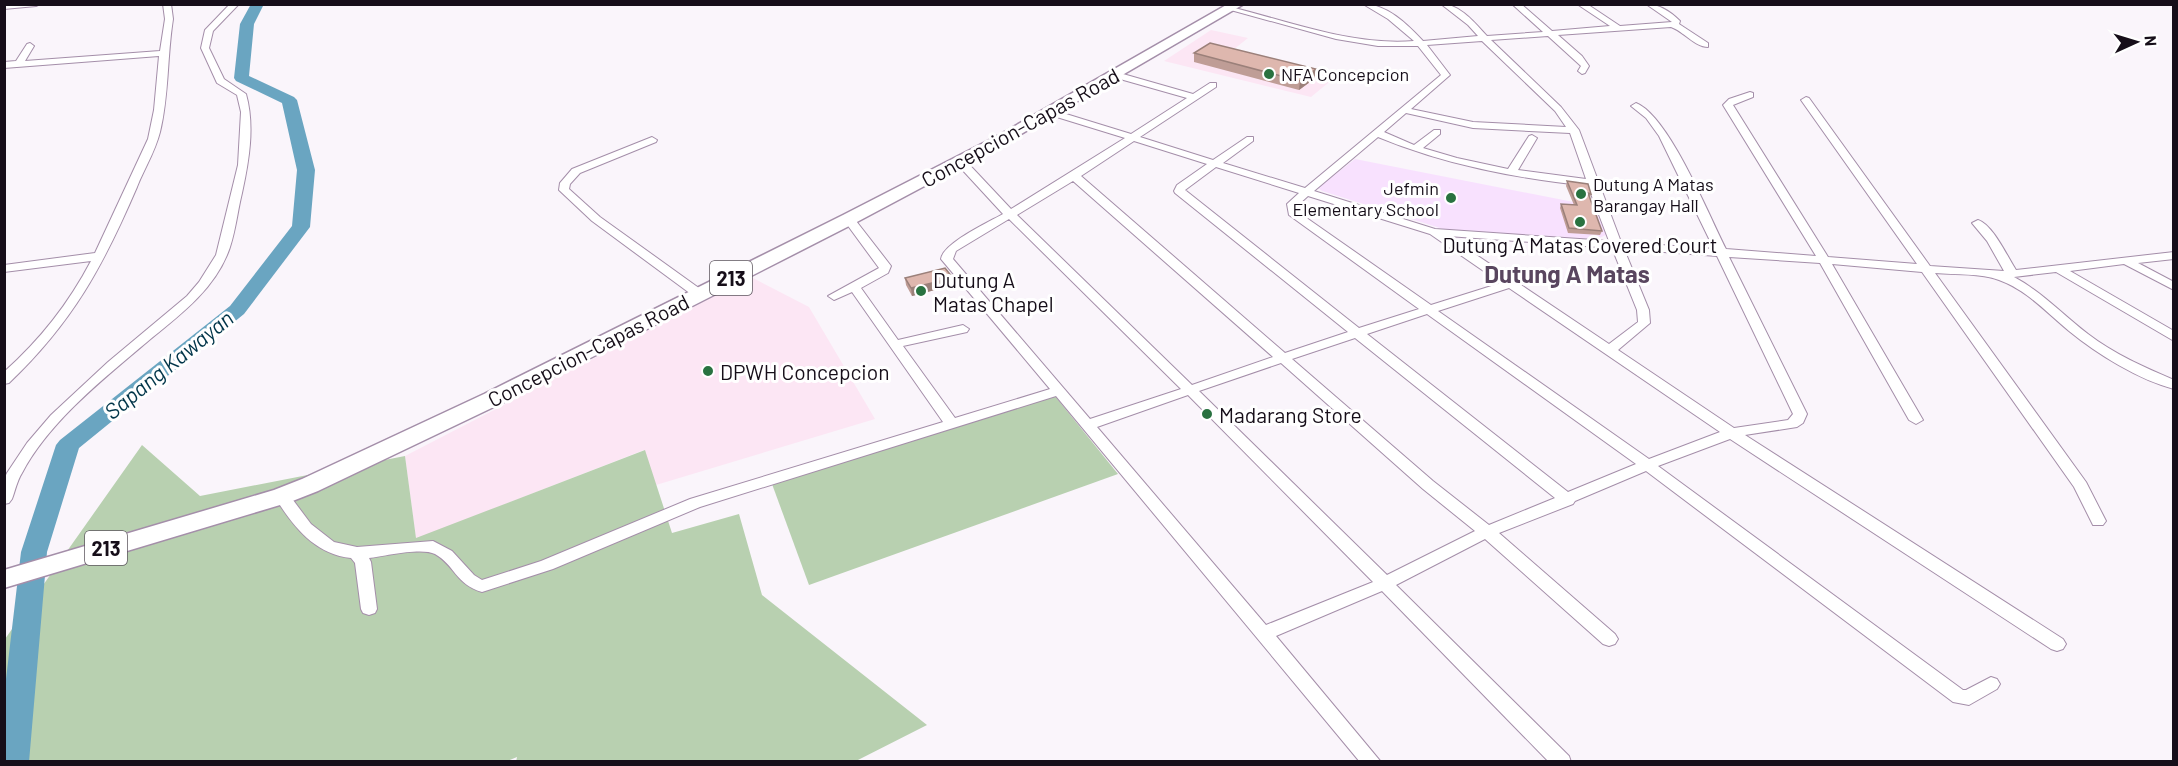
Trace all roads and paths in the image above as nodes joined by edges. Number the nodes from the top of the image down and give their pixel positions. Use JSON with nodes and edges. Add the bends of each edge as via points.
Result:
{"nodes":[{"id":1,"x":36,"y":4,"type":"edge"},
{"id":2,"x":167,"y":4,"type":"edge"},
{"id":3,"x":235,"y":4,"type":"edge"},
{"id":4,"x":1367,"y":4,"type":"edge"},
{"id":5,"x":1445,"y":4,"type":"edge"},
{"id":6,"x":1516,"y":4,"type":"edge"},
{"id":7,"x":1581,"y":4,"type":"edge"},
{"id":8,"x":1650,"y":4,"type":"edge"},
{"id":9,"x":4,"y":7,"type":"edge"},
{"id":10,"x":1235,"y":7,"type":"edge"},
{"id":11,"x":1671,"y":24,"type":"junction"},
{"id":12,"x":1618,"y":28,"type":"junction"},
{"id":13,"x":1551,"y":32,"type":"junction"},
{"id":14,"x":1485,"y":39,"type":"junction"},
{"id":15,"x":1423,"y":44,"type":"junction"},
{"id":16,"x":1705,"y":45,"type":"dead end"},
{"id":17,"x":30,"y":46,"type":"dead end"},
{"id":18,"x":164,"y":53,"type":"junction"},
{"id":19,"x":19,"y":64,"type":"junction"},
{"id":20,"x":4,"y":65,"type":"edge"},
{"id":21,"x":1582,"y":71,"type":"dead end"},
{"id":22,"x":1116,"y":75,"type":"junction"},
{"id":23,"x":1213,"y":85,"type":"dead end"},
{"id":24,"x":1750,"y":95,"type":"dead end"},
{"id":25,"x":1194,"y":97,"type":"junction"},
{"id":26,"x":1806,"y":100,"type":"dead end"},
{"id":27,"x":1636,"y":106,"type":"dead end"},
{"id":28,"x":1404,"y":110,"type":"junction"},
{"id":29,"x":1050,"y":112,"type":"junction"},
{"id":30,"x":1574,"y":130,"type":"junction"},
{"id":31,"x":1437,"y":132,"type":"dead end"},
{"id":32,"x":1377,"y":133,"type":"junction"},
{"id":33,"x":1132,"y":137,"type":"junction"},
{"id":34,"x":1532,"y":138,"type":"dead end"},
{"id":35,"x":1250,"y":139,"type":"dead end"},
{"id":36,"x":652,"y":140,"type":"dead end"},
{"id":37,"x":1416,"y":148,"type":"junction"},
{"id":38,"x":960,"y":161,"type":"junction"},
{"id":39,"x":1215,"y":164,"type":"junction"},
{"id":40,"x":1512,"y":171,"type":"junction"},
{"id":41,"x":1074,"y":176,"type":"junction"},
{"id":42,"x":1592,"y":183,"type":"junction"},
{"id":43,"x":1308,"y":191,"type":"junction"},
{"id":44,"x":1009,"y":213,"type":"junction"},
{"id":45,"x":849,"y":219,"type":"junction"},
{"id":46,"x":1978,"y":224,"type":"dead end"},
{"id":47,"x":1434,"y":232,"type":"junction"},
{"id":48,"x":1618,"y":244,"type":"junction"},
{"id":49,"x":1719,"y":252,"type":"junction"},
{"id":50,"x":2174,"y":255,"type":"edge"},
{"id":51,"x":101,"y":256,"type":"junction"},
{"id":52,"x":1824,"y":260,"type":"junction"},
{"id":53,"x":2126,"y":261,"type":"junction"},
{"id":54,"x":1926,"y":268,"type":"junction"},
{"id":55,"x":4,"y":269,"type":"edge"},
{"id":56,"x":2059,"y":269,"type":"junction"},
{"id":57,"x":2012,"y":274,"type":"junction"},
{"id":58,"x":1998,"y":275,"type":"junction"},
{"id":59,"x":1509,"y":284,"type":"junction"},
{"id":60,"x":854,"y":287,"type":"junction"},
{"id":61,"x":2174,"y":287,"type":"edge"},
{"id":62,"x":699,"y":294,"type":"junction"},
{"id":63,"x":834,"y":296,"type":"dead end"},
{"id":64,"x":1427,"y":310,"type":"junction"},
{"id":65,"x":963,"y":329,"type":"dead end"},
{"id":66,"x":1356,"y":333,"type":"junction"},
{"id":67,"x":2174,"y":337,"type":"edge"},
{"id":68,"x":895,"y":344,"type":"junction"},
{"id":69,"x":1610,"y":350,"type":"junction"},
{"id":70,"x":1284,"y":358,"type":"junction"},
{"id":71,"x":4,"y":380,"type":"edge"},
{"id":72,"x":2173,"y":385,"type":"edge"},
{"id":73,"x":1059,"y":391,"type":"junction"},
{"id":74,"x":1190,"y":391,"type":"junction"},
{"id":75,"x":1916,"y":420,"type":"dead end"},
{"id":76,"x":952,"y":424,"type":"junction"},
{"id":77,"x":1088,"y":425,"type":"junction"},
{"id":78,"x":1731,"y":433,"type":"junction"},
{"id":79,"x":1647,"y":465,"type":"junction"},
{"id":80,"x":282,"y":496,"type":"junction"},
{"id":81,"x":4,"y":499,"type":"edge"},
{"id":82,"x":1568,"y":500,"type":"junction"},
{"id":83,"x":2098,"y":521,"type":"dead end"},
{"id":84,"x":1487,"y":532,"type":"junction"},
{"id":85,"x":356,"y":553,"type":"junction"},
{"id":86,"x":4,"y":579,"type":"edge"},
{"id":87,"x":1384,"y":584,"type":"junction"},
{"id":88,"x":369,"y":609,"type":"dead end"},
{"id":89,"x":1262,"y":634,"type":"junction"},
{"id":90,"x":1609,"y":639,"type":"dead end"},
{"id":91,"x":2058,"y":644,"type":"dead end"},
{"id":92,"x":1991,"y":684,"type":"dead end"},
{"id":93,"x":1372,"y":762,"type":"edge"},
{"id":94,"x":1562,"y":762,"type":"edge"}],
"edges":[{"from":1,"to":9,"type":"street"},
{"from":2,"to":18,"type":"street"},
{"from":3,"to":81,"type":"street","via":[[209,30],[205,48],[220,81],[241,94],[246,112],[243,165],[222,255],[191,299],[48,428],[26,454]]},
{"from":4,"to":15,"type":"street","via":[[1390,16]]},
{"from":5,"to":14,"type":"street"},
{"from":6,"to":13,"type":"street"},
{"from":7,"to":12,"type":"street"},
{"from":8,"to":11,"type":"street","via":[[1677,21]]},
{"from":10,"to":15,"type":"street","via":[[1371,44]]},
{"from":10,"to":22,"type":"main road","name":"Concepcion-Capas Road","number":"213"},
{"from":11,"to":12,"type":"street"},
{"from":11,"to":16,"type":"street"},
{"from":12,"to":13,"type":"street"},
{"from":13,"to":14,"type":"street"},
{"from":13,"to":21,"type":"street","via":[[1584,64]]},
{"from":14,"to":15,"type":"street"},
{"from":14,"to":30,"type":"street","via":[[1558,109]]},
{"from":15,"to":28,"type":"street","via":[[1446,75]]},
{"from":17,"to":19,"type":"street"},
{"from":18,"to":19,"type":"street"},
{"from":18,"to":51,"type":"street","via":[[153,138]]},
{"from":19,"to":20,"type":"street"},
{"from":22,"to":25,"type":"street"},
{"from":22,"to":29,"type":"main road","name":"Concepcion-Capas Road","number":"213"},
{"from":23,"to":25,"type":"street"},
{"from":24,"to":52,"type":"street","via":[[1728,105]]},
{"from":25,"to":33,"type":"street"},
{"from":26,"to":54,"type":"street"},
{"from":27,"to":49,"type":"street","via":[[1664,135]]},
{"from":28,"to":30,"type":"street","via":[[1473,125]]},
{"from":28,"to":32,"type":"street"},
{"from":29,"to":33,"type":"street"},
{"from":29,"to":38,"type":"main road","name":"Concepcion-Capas Road","number":"213"},
{"from":30,"to":42,"type":"street"},
{"from":31,"to":37,"type":"street"},
{"from":32,"to":37,"type":"street"},
{"from":32,"to":43,"type":"street"},
{"from":33,"to":39,"type":"street"},
{"from":33,"to":41,"type":"street"},
{"from":34,"to":40,"type":"street"},
{"from":35,"to":39,"type":"street"},
{"from":36,"to":62,"type":"street","via":[[576,171],[564,190],[630,246]]},
{"from":37,"to":40,"type":"street"},
{"from":38,"to":44,"type":"street"},
{"from":38,"to":45,"type":"main road","name":"Concepcion-Capas Road","number":"213"},
{"from":39,"to":43,"type":"street"},
{"from":39,"to":66,"type":"street","via":[[1179,191]]},
{"from":40,"to":42,"type":"street"},
{"from":41,"to":44,"type":"street"},
{"from":41,"to":70,"type":"street"},
{"from":42,"to":48,"type":"street"},
{"from":43,"to":47,"type":"street"},
{"from":43,"to":64,"type":"street","via":[[1292,204],[1293,213]]},
{"from":44,"to":73,"type":"street","via":[[952,249],[947,259]]},
{"from":44,"to":74,"type":"street"},
{"from":45,"to":60,"type":"street","via":[[885,266],[878,275]]},
{"from":45,"to":62,"type":"main road","name":"Concepcion-Capas Road","number":"213"},
{"from":46,"to":57,"type":"street"},
{"from":47,"to":48,"type":"street"},
{"from":47,"to":59,"type":"street"},
{"from":48,"to":49,"type":"street"},
{"from":48,"to":69,"type":"street","via":[[1643,310],[1644,324]]},
{"from":49,"to":52,"type":"street"},
{"from":49,"to":78,"type":"street","via":[[1800,414],[1792,424]]},
{"from":50,"to":53,"type":"street"},
{"from":51,"to":55,"type":"street"},
{"from":51,"to":71,"type":"street","via":[[55,328]]},
{"from":52,"to":54,"type":"street"},
{"from":52,"to":75,"type":"street"},
{"from":53,"to":56,"type":"street"},
{"from":53,"to":61,"type":"street"},
{"from":54,"to":58,"type":"street"},
{"from":54,"to":83,"type":"street","via":[[2081,486]]},
{"from":56,"to":57,"type":"street"},
{"from":56,"to":67,"type":"street"},
{"from":57,"to":58,"type":"street"},
{"from":58,"to":72,"type":"street","via":[[2024,286],[2103,350]]},
{"from":59,"to":64,"type":"street"},
{"from":59,"to":69,"type":"street"},
{"from":60,"to":63,"type":"street"},
{"from":60,"to":68,"type":"street"},
{"from":62,"to":80,"type":"main road","name":"Concepcion-Capas Road","number":"213","via":[[492,399]]},
{"from":64,"to":66,"type":"street"},
{"from":64,"to":79,"type":"street"},
{"from":65,"to":68,"type":"street"},
{"from":66,"to":70,"type":"street"},
{"from":66,"to":82,"type":"street"},
{"from":68,"to":76,"type":"street"},
{"from":69,"to":78,"type":"street"},
{"from":70,"to":74,"type":"street"},
{"from":70,"to":84,"type":"street"},
{"from":73,"to":76,"type":"street"},
{"from":73,"to":77,"type":"street"},
{"from":74,"to":77,"type":"street"},
{"from":74,"to":87,"type":"street"},
{"from":76,"to":85,"type":"street","via":[[694,503],[547,566],[482,586],[474,585],[444,553],[434,548]]},
{"from":77,"to":89,"type":"street"},
{"from":78,"to":79,"type":"street"},
{"from":78,"to":91,"type":"street"},
{"from":79,"to":82,"type":"street"},
{"from":79,"to":92,"type":"street","via":[[1959,697],[1969,698]]},
{"from":80,"to":85,"type":"street","via":[[324,544]]},
{"from":80,"to":86,"type":"main road","name":"Concepcion-Capas Road","number":"213"},
{"from":82,"to":84,"type":"street"},
{"from":84,"to":87,"type":"street"},
{"from":84,"to":90,"type":"street"},
{"from":85,"to":88,"type":"street","via":[[363,562]]},
{"from":87,"to":89,"type":"street"},
{"from":87,"to":94,"type":"street"},
{"from":89,"to":93,"type":"street"}]}
